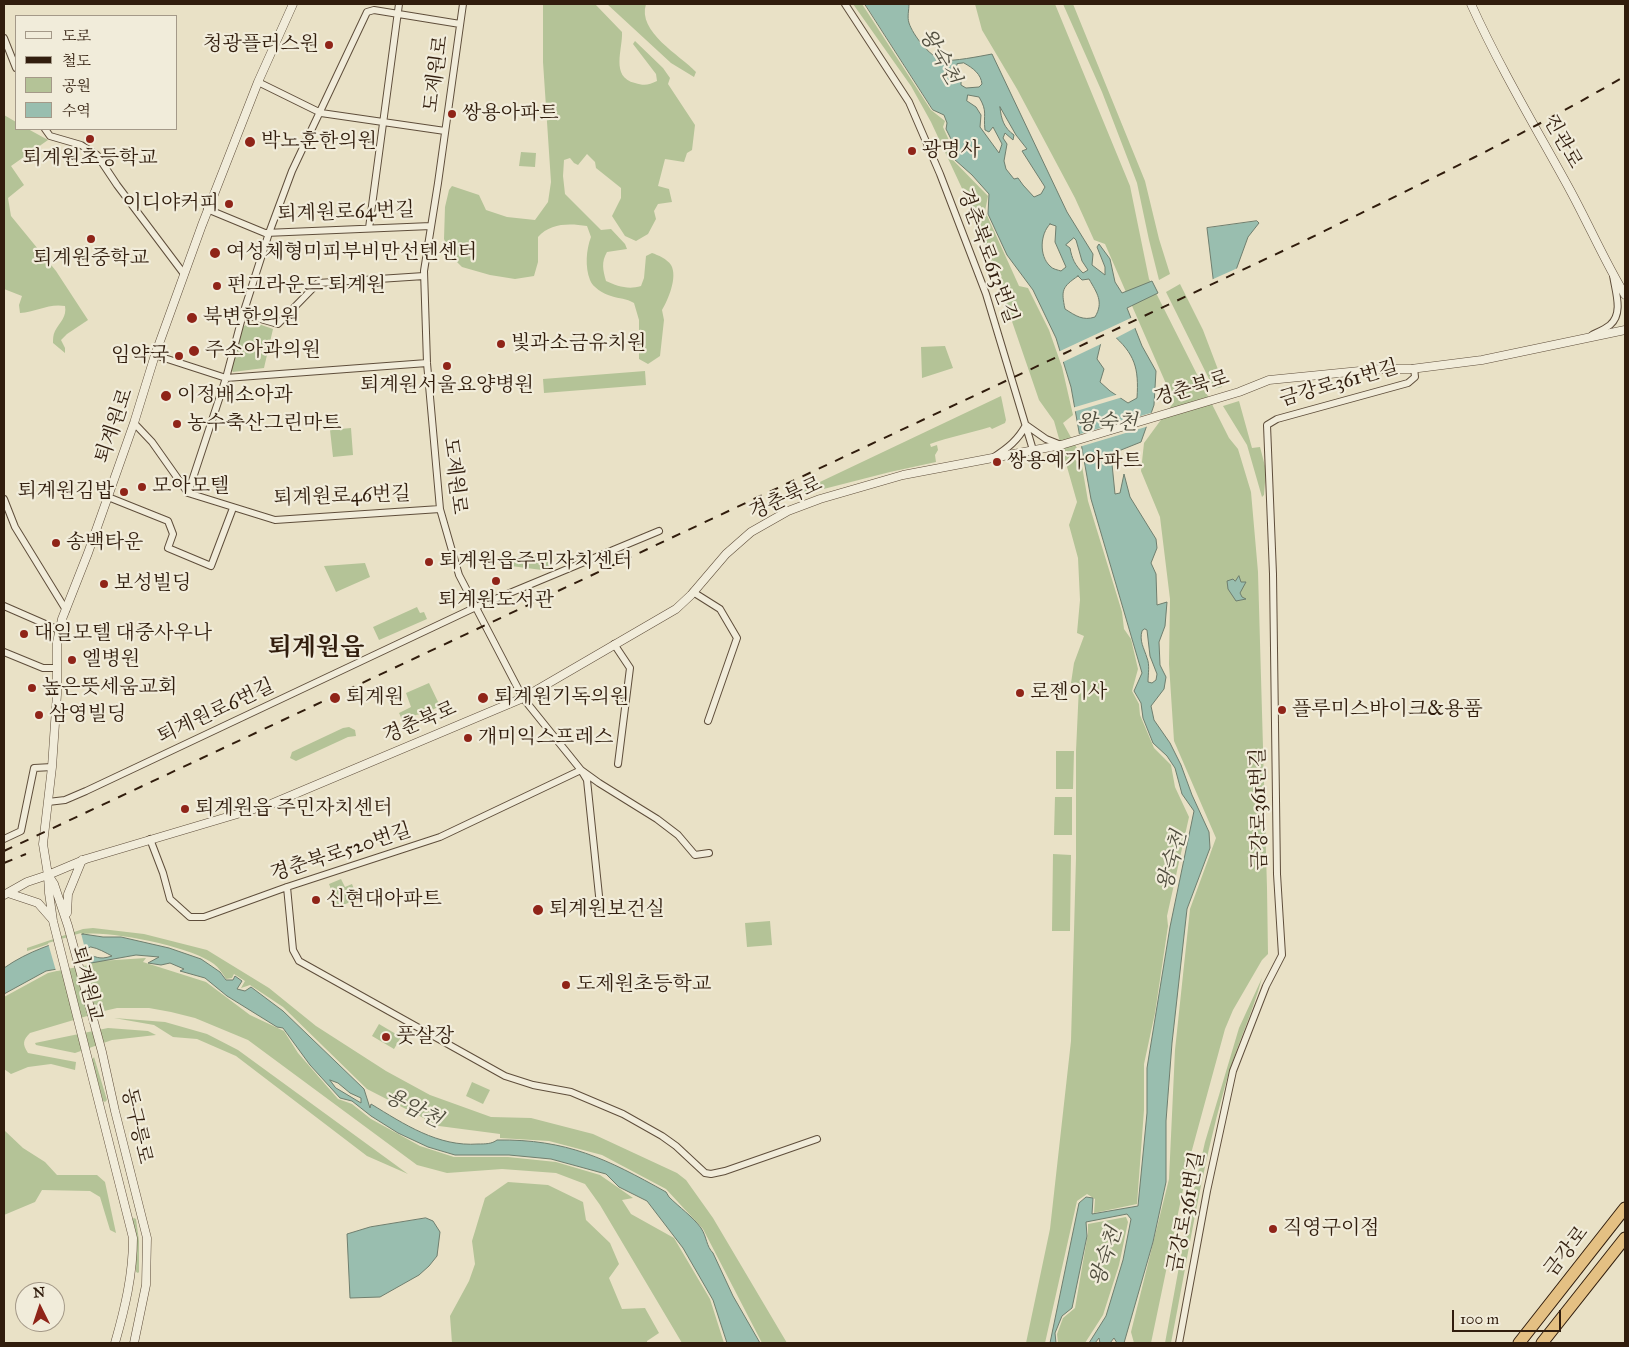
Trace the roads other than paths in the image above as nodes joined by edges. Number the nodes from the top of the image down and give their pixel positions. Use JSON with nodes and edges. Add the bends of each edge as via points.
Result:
{"nodes":[{"id":1,"x":293,"y":4,"type":"edge"},
{"id":2,"x":399,"y":4,"type":"edge"},
{"id":3,"x":462,"y":4,"type":"edge"},
{"id":4,"x":845,"y":4,"type":"edge"},
{"id":5,"x":1471,"y":4,"type":"edge"},
{"id":6,"x":398,"y":13,"type":"junction"},
{"id":7,"x":460,"y":24,"type":"junction"},
{"id":8,"x":4,"y":38,"type":"edge"},
{"id":9,"x":15,"y":66,"type":"edge"},
{"id":10,"x":258,"y":82,"type":"junction"},
{"id":11,"x":321,"y":113,"type":"junction"},
{"id":12,"x":383,"y":122,"type":"junction"},
{"id":13,"x":46,"y":130,"type":"edge"},
{"id":14,"x":445,"y":131,"type":"junction"},
{"id":15,"x":207,"y":210,"type":"junction"},
{"id":16,"x":432,"y":226,"type":"junction"},
{"id":17,"x":369,"y":228,"type":"junction"},
{"id":18,"x":269,"y":233,"type":"junction"},
{"id":19,"x":184,"y":274,"type":"junction"},
{"id":20,"x":1612,"y":274,"type":"junction"},
{"id":21,"x":424,"y":276,"type":"junction"},
{"id":22,"x":1625,"y":295,"type":"edge"},
{"id":23,"x":243,"y":314,"type":"junction"},
{"id":24,"x":1625,"y":330,"type":"edge"},
{"id":25,"x":1589,"y":337,"type":"junction"},
{"id":26,"x":155,"y":355,"type":"junction"},
{"id":27,"x":426,"y":363,"type":"junction"},
{"id":28,"x":1414,"y":368,"type":"junction"},
{"id":29,"x":226,"y":378,"type":"junction"},
{"id":30,"x":134,"y":423,"type":"junction"},
{"id":31,"x":1026,"y":425,"type":"junction"},
{"id":32,"x":1061,"y":445,"type":"junction"},
{"id":33,"x":1033,"y":450,"type":"junction"},
{"id":34,"x":991,"y":458,"type":"junction"},
{"id":35,"x":188,"y":493,"type":"junction"},
{"id":36,"x":108,"y":497,"type":"junction"},
{"id":37,"x":4,"y":499,"type":"edge"},
{"id":38,"x":233,"y":508,"type":"junction"},
{"id":39,"x":440,"y":509,"type":"junction"},
{"id":40,"x":659,"y":531,"type":"dead end"},
{"id":41,"x":693,"y":592,"type":"junction"},
{"id":42,"x":4,"y":606,"type":"edge"},
{"id":43,"x":476,"y":607,"type":"junction"},
{"id":44,"x":66,"y":610,"type":"junction"},
{"id":45,"x":59,"y":630,"type":"junction"},
{"id":46,"x":614,"y":644,"type":"junction"},
{"id":47,"x":4,"y":652,"type":"edge"},
{"id":48,"x":57,"y":668,"type":"junction"},
{"id":49,"x":523,"y":698,"type":"junction"},
{"id":50,"x":708,"y":721,"type":"dead end"},
{"id":51,"x":618,"y":764,"type":"dead end"},
{"id":52,"x":52,"y":767,"type":"junction"},
{"id":53,"x":581,"y":770,"type":"junction"},
{"id":54,"x":48,"y":802,"type":"junction"},
{"id":55,"x":4,"y":839,"type":"edge"},
{"id":56,"x":150,"y":839,"type":"junction"},
{"id":57,"x":709,"y":853,"type":"dead end"},
{"id":58,"x":82,"y":860,"type":"junction"},
{"id":59,"x":48,"y":875,"type":"junction"},
{"id":60,"x":287,"y":887,"type":"junction"},
{"id":61,"x":53,"y":892,"type":"junction"},
{"id":62,"x":6,"y":894,"type":"edge"},
{"id":63,"x":601,"y":915,"type":"dead end"},
{"id":64,"x":66,"y":918,"type":"junction"},
{"id":65,"x":53,"y":921,"type":"junction"},
{"id":66,"x":88,"y":1055,"type":"joint"},
{"id":67,"x":817,"y":1139,"type":"dead end"},
{"id":68,"x":1625,"y":1208,"type":"edge"},
{"id":69,"x":1625,"y":1238,"type":"edge"},
{"id":70,"x":115,"y":1343,"type":"edge"},
{"id":71,"x":134,"y":1343,"type":"edge"},
{"id":72,"x":1179,"y":1343,"type":"edge"},
{"id":73,"x":1519,"y":1343,"type":"edge"},
{"id":74,"x":1542,"y":1343,"type":"edge"}],
"edges":[{"from":1,"to":10,"type":"street","name":"퇴계원로"},
{"from":2,"to":6,"type":"street"},
{"from":3,"to":7,"type":"street","name":"도제원로"},
{"from":4,"to":31,"type":"street","name":"경춘북로613번길","via":[[909,102],[940,174],[986,294]]},
{"from":5,"to":20,"type":"street","name":"진관로","via":[[1492,50],[1586,219]]},
{"from":6,"to":7,"type":"street"},
{"from":6,"to":11,"type":"street","via":[[367,12]]},
{"from":6,"to":12,"type":"street"},
{"from":7,"to":14,"type":"street","name":"도제원로"},
{"from":8,"to":9,"type":"street"},
{"from":10,"to":11,"type":"street"},
{"from":10,"to":15,"type":"street","name":"퇴계원로"},
{"from":11,"to":12,"type":"street"},
{"from":11,"to":18,"type":"street","via":[[292,171]]},
{"from":12,"to":14,"type":"street"},
{"from":12,"to":17,"type":"street"},
{"from":13,"to":19,"type":"street","via":[[50,136],[81,145],[97,155]]},
{"from":14,"to":16,"type":"street","name":"도제원로"},
{"from":15,"to":18,"type":"street","name":"퇴계원로64번길"},
{"from":15,"to":19,"type":"street","name":"퇴계원로"},
{"from":16,"to":17,"type":"street","name":"퇴계원로64번길"},
{"from":16,"to":21,"type":"street","name":"도제원로"},
{"from":17,"to":18,"type":"street","name":"퇴계원로64번길"},
{"from":18,"to":23,"type":"street"},
{"from":19,"to":26,"type":"street","name":"퇴계원로"},
{"from":20,"to":22,"type":"street","name":"진관로"},
{"from":20,"to":25,"type":"street","via":[[1618,308],[1616,316],[1610,324]]},
{"from":21,"to":23,"type":"street","via":[[318,283],[278,324]]},
{"from":21,"to":27,"type":"street","name":"도제원로"},
{"from":23,"to":29,"type":"street"},
{"from":24,"to":25,"type":"street","name":"경춘북로"},
{"from":25,"to":28,"type":"street","name":"경춘북로","via":[[1482,360]]},
{"from":26,"to":29,"type":"street"},
{"from":26,"to":30,"type":"street","name":"퇴계원로"},
{"from":27,"to":29,"type":"street"},
{"from":27,"to":39,"type":"street","name":"도제원로"},
{"from":28,"to":32,"type":"street","name":"경춘북로","via":[[1269,380]]},
{"from":28,"to":72,"type":"street","name":"금강로361번길","via":[[1415,376],[1408,383],[1277,419],[1267,425],[1273,574],[1277,874],[1282,954],[1266,986],[1233,1072]]},
{"from":29,"to":35,"type":"street"},
{"from":30,"to":35,"type":"street","via":[[152,442]]},
{"from":30,"to":36,"type":"street","name":"퇴계원로"},
{"from":31,"to":32,"type":"street"},
{"from":31,"to":33,"type":"street","name":"경춘북로613번길"},
{"from":31,"to":34,"type":"street","via":[[1020,437]]},
{"from":32,"to":33,"type":"street","name":"경춘북로"},
{"from":33,"to":34,"type":"street","name":"경춘북로"},
{"from":34,"to":41,"type":"street","name":"경춘북로","via":[[903,475],[820,499],[788,512],[751,532],[726,554]]},
{"from":35,"to":38,"type":"street","name":"퇴계원로46번길"},
{"from":36,"to":38,"type":"street","via":[[168,521],[173,534],[168,548],[211,566]]},
{"from":36,"to":44,"type":"street","name":"퇴계원로"},
{"from":37,"to":44,"type":"street","via":[[15,527]]},
{"from":38,"to":39,"type":"street","name":"퇴계원로46번길","via":[[275,520]]},
{"from":39,"to":43,"type":"street","name":"도제원로","via":[[459,575]]},
{"from":40,"to":43,"type":"street","name":"퇴계원로6번길"},
{"from":41,"to":46,"type":"street","name":"경춘북로","via":[[676,609]]},
{"from":41,"to":50,"type":"street","via":[[720,609],[737,638]]},
{"from":42,"to":45,"type":"street"},
{"from":43,"to":49,"type":"street","name":"도제원로"},
{"from":43,"to":54,"type":"street","name":"퇴계원로6번길","via":[[86,791],[65,800]]},
{"from":44,"to":45,"type":"street","name":"퇴계원로"},
{"from":45,"to":48,"type":"street","name":"퇴계원로"},
{"from":46,"to":49,"type":"street","name":"경춘북로"},
{"from":46,"to":51,"type":"street","via":[[630,668]]},
{"from":47,"to":48,"type":"street","via":[[43,668]]},
{"from":48,"to":52,"type":"street","name":"퇴계원로"},
{"from":49,"to":53,"type":"street","name":"도제원로"},
{"from":49,"to":56,"type":"street","name":"경춘북로","via":[[270,804]]},
{"from":52,"to":54,"type":"street","name":"퇴계원로"},
{"from":52,"to":55,"type":"street","via":[[34,768],[21,831]]},
{"from":53,"to":57,"type":"street","via":[[657,818],[695,855]]},
{"from":53,"to":60,"type":"street","name":"경춘북로520번길","via":[[440,837]]},
{"from":53,"to":63,"type":"street","name":"도제원로","via":[[587,780]]},
{"from":54,"to":59,"type":"street","name":"퇴계원로","via":[[43,844]]},
{"from":56,"to":58,"type":"street","name":"경춘북로"},
{"from":56,"to":60,"type":"street","name":"경춘북로520번길","via":[[164,873],[170,899],[190,917],[204,917]]},
{"from":58,"to":59,"type":"street","name":"경춘북로"},
{"from":58,"to":64,"type":"street","via":[[68,894]]},
{"from":59,"to":61,"type":"street","name":"퇴계원로"},
{"from":59,"to":62,"type":"street","name":"경춘북로"},
{"from":60,"to":67,"type":"street","via":[[293,950],[299,961],[504,1076],[571,1092],[623,1114],[676,1146],[705,1173],[725,1172]]},
{"from":61,"to":64,"type":"street","name":"퇴계원로"},
{"from":61,"to":65,"type":"street","name":"퇴계원로"},
{"from":62,"to":65,"type":"street","via":[[38,903]]},
{"from":64,"to":71,"type":"street","name":"동구릉로","via":[[147,1238],[146,1286]]},
{"from":65,"to":66,"type":"street","name":"퇴계원교"},
{"from":66,"to":70,"type":"street","name":"동구릉로","via":[[133,1238],[130,1283]]},
{"from":68,"to":73,"type":"highway","name":"금강로"},
{"from":69,"to":74,"type":"highway","name":"금강로"}]}
